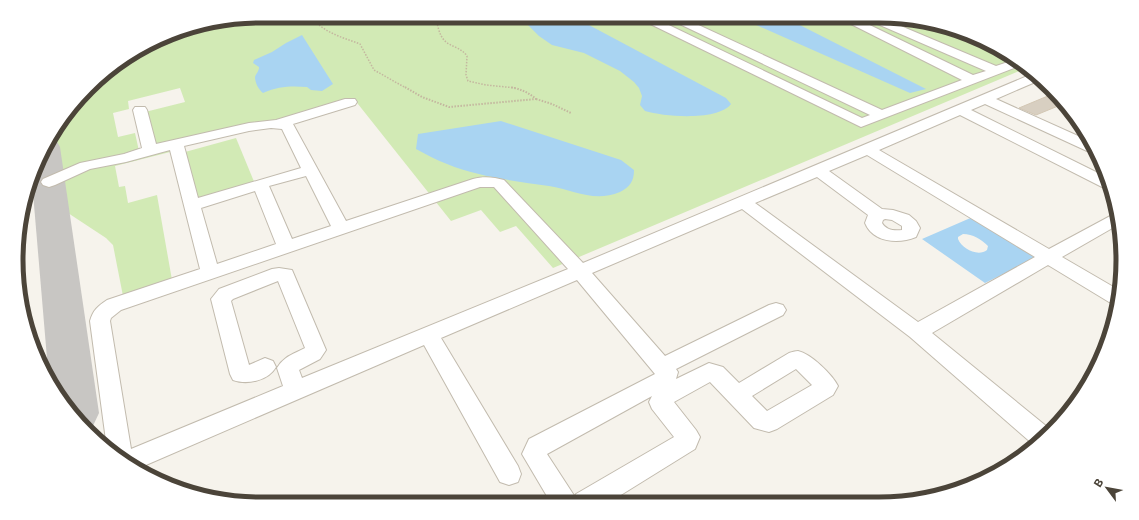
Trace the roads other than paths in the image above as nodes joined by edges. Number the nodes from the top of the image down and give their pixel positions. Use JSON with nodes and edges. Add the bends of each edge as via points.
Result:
{"nodes":[{"id":1,"x":656,"y":23,"type":"edge"},
{"id":2,"x":686,"y":23,"type":"edge"},
{"id":3,"x":857,"y":23,"type":"edge"},
{"id":4,"x":884,"y":23,"type":"edge"},
{"id":5,"x":1014,"y":65,"type":"edge"},
{"id":6,"x":997,"y":71,"type":"junction"},
{"id":7,"x":1031,"y":79,"type":"edge"},
{"id":8,"x":972,"y":80,"type":"junction"},
{"id":9,"x":986,"y":99,"type":"junction"},
{"id":10,"x":350,"y":102,"type":"dead end"},
{"id":11,"x":140,"y":110,"type":"dead end"},
{"id":12,"x":960,"y":110,"type":"junction"},
{"id":13,"x":881,"y":115,"type":"junction"},
{"id":14,"x":282,"y":124,"type":"junction"},
{"id":15,"x":1086,"y":145,"type":"edge"},
{"id":16,"x":177,"y":148,"type":"junction"},
{"id":17,"x":150,"y":150,"type":"junction"},
{"id":18,"x":869,"y":150,"type":"junction"},
{"id":19,"x":136,"y":163,"type":"dead end"},
{"id":20,"x":310,"y":170,"type":"junction"},
{"id":21,"x":819,"y":171,"type":"junction"},
{"id":22,"x":1102,"y":181,"type":"edge"},
{"id":23,"x":49,"y":182,"type":"dead end"},
{"id":24,"x":260,"y":184,"type":"junction"},
{"id":25,"x":744,"y":203,"type":"junction"},
{"id":26,"x":192,"y":205,"type":"junction"},
{"id":27,"x":879,"y":215,"type":"dead end"},
{"id":28,"x":1112,"y":221,"type":"edge"},
{"id":29,"x":340,"y":228,"type":"junction"},
{"id":30,"x":286,"y":246,"type":"junction"},
{"id":31,"x":1047,"y":257,"type":"junction"},
{"id":32,"x":580,"y":271,"type":"junction"},
{"id":33,"x":210,"y":272,"type":"junction"},
{"id":34,"x":1113,"y":295,"type":"edge"},
{"id":35,"x":776,"y":310,"type":"dead end"},
{"id":36,"x":916,"y":332,"type":"junction"},
{"id":37,"x":428,"y":334,"type":"junction"},
{"id":38,"x":660,"y":365,"type":"junction"},
{"id":39,"x":265,"y":367,"type":"dead end"},
{"id":40,"x":747,"y":388,"type":"dead end"},
{"id":41,"x":295,"y":391,"type":"junction"},
{"id":42,"x":1039,"y":435,"type":"edge"},
{"id":43,"x":119,"y":450,"type":"edge"},
{"id":44,"x":132,"y":459,"type":"edge"},
{"id":45,"x":509,"y":474,"type":"dead end"},
{"id":46,"x":561,"y":497,"type":"edge"},
{"id":47,"x":595,"y":497,"type":"edge"}],
"edges":[{"from":1,"to":13,"type":"lane","via":[[861,123]]},
{"from":2,"to":13,"type":"lane"},
{"from":3,"to":8,"type":"lane"},
{"from":4,"to":6,"type":"lane"},
{"from":5,"to":6,"type":"lane"},
{"from":6,"to":8,"type":"lane"},
{"from":7,"to":9,"type":"lane"},
{"from":8,"to":13,"type":"lane"},
{"from":9,"to":12,"type":"lane"},
{"from":9,"to":15,"type":"lane"},
{"from":10,"to":14,"type":"lane"},
{"from":11,"to":17,"type":"lane"},
{"from":12,"to":18,"type":"lane"},
{"from":12,"to":22,"type":"lane"},
{"from":14,"to":16,"type":"lane","via":[[249,127]]},
{"from":14,"to":20,"type":"lane","via":[[287,125]]},
{"from":16,"to":17,"type":"lane"},
{"from":16,"to":19,"type":"lane"},
{"from":16,"to":26,"type":"lane"},
{"from":17,"to":23,"type":"lane","via":[[86,166]]},
{"from":18,"to":21,"type":"lane"},
{"from":18,"to":31,"type":"lane"},
{"from":20,"to":24,"type":"lane"},
{"from":20,"to":29,"type":"lane"},
{"from":21,"to":25,"type":"lane"},
{"from":21,"to":27,"type":"lane"},
{"from":24,"to":26,"type":"lane"},
{"from":24,"to":30,"type":"lane"},
{"from":25,"to":32,"type":"lane"},
{"from":25,"to":36,"type":"lane"},
{"from":26,"to":33,"type":"lane"},
{"from":28,"to":31,"type":"lane"},
{"from":29,"to":30,"type":"lane"},
{"from":29,"to":32,"type":"lane","via":[[470,184],[498,183]]},
{"from":30,"to":33,"type":"lane"},
{"from":31,"to":34,"type":"lane"},
{"from":31,"to":36,"type":"lane"},
{"from":32,"to":37,"type":"lane"},
{"from":32,"to":38,"type":"lane"},
{"from":33,"to":43,"type":"lane","via":[[114,305],[102,314],[100,321]]},
{"from":35,"to":38,"type":"lane","via":[[670,363]]},
{"from":36,"to":42,"type":"lane"},
{"from":37,"to":41,"type":"lane"},
{"from":37,"to":45,"type":"lane"},
{"from":38,"to":46,"type":"lane","via":[[667,372],[666,378],[537,447],[534,454]]},
{"from":39,"to":41,"type":"lane","via":[[250,374],[241,374],[221,299],[226,294],[279,274],[285,275],[316,350],[292,363],[288,368]]},
{"from":40,"to":47,"type":"lane","via":[[796,360],[801,361],[827,386],[769,422],[762,421],[716,373],[709,372],[663,397],[660,402],[688,437],[687,442]]},
{"from":41,"to":44,"type":"lane"}]}
